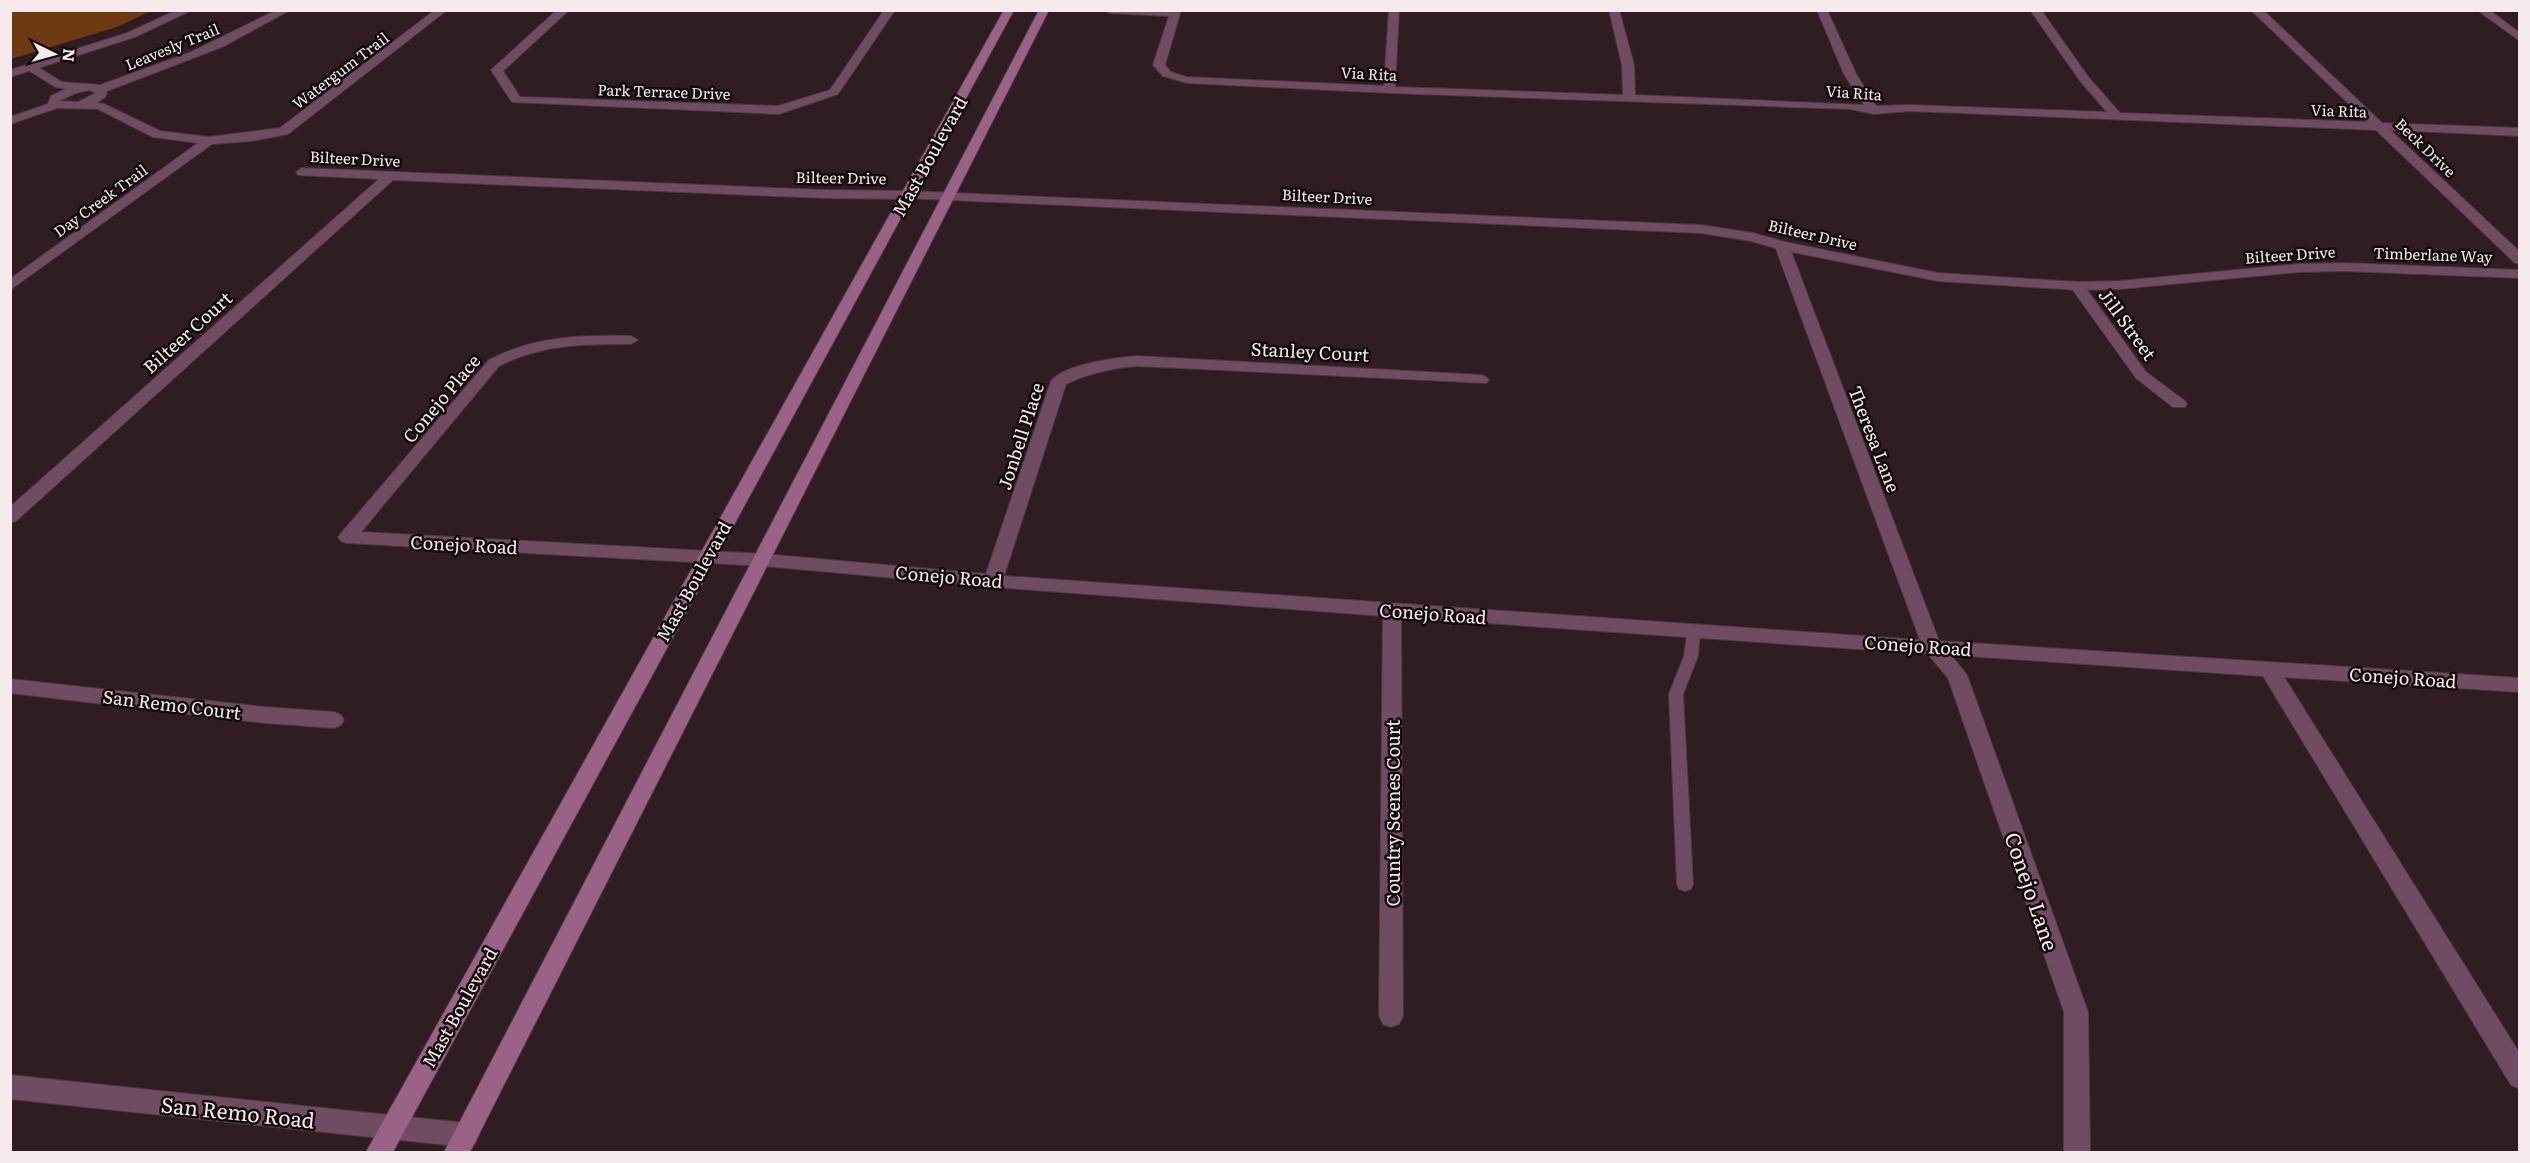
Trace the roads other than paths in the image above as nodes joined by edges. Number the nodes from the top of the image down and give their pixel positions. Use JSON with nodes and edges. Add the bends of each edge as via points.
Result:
{"nodes":[{"id":1,"x":187,"y":10,"type":"edge"},
{"id":2,"x":285,"y":10,"type":"edge"},
{"id":3,"x":442,"y":10,"type":"edge"},
{"id":4,"x":564,"y":10,"type":"edge"},
{"id":5,"x":890,"y":10,"type":"edge"},
{"id":6,"x":1008,"y":10,"type":"edge"},
{"id":7,"x":1044,"y":10,"type":"edge"},
{"id":8,"x":1110,"y":10,"type":"edge"},
{"id":9,"x":1394,"y":10,"type":"edge"},
{"id":10,"x":1614,"y":10,"type":"edge"},
{"id":11,"x":1822,"y":10,"type":"edge"},
{"id":12,"x":2035,"y":10,"type":"edge"},
{"id":13,"x":2256,"y":10,"type":"edge"},
{"id":14,"x":2482,"y":10,"type":"edge"},
{"id":15,"x":1176,"y":12,"type":"edge"},
{"id":16,"x":2520,"y":39,"type":"edge"},
{"id":17,"x":32,"y":68,"type":"junction"},
{"id":18,"x":10,"y":74,"type":"edge"},
{"id":19,"x":59,"y":85,"type":"junction"},
{"id":20,"x":1389,"y":90,"type":"junction"},
{"id":21,"x":97,"y":95,"type":"junction"},
{"id":22,"x":1629,"y":99,"type":"junction"},
{"id":23,"x":56,"y":101,"type":"junction"},
{"id":24,"x":1873,"y":110,"type":"junction"},
{"id":25,"x":2117,"y":117,"type":"junction"},
{"id":26,"x":10,"y":121,"type":"edge"},
{"id":27,"x":2380,"y":126,"type":"junction"},
{"id":28,"x":2520,"y":132,"type":"edge"},
{"id":29,"x":209,"y":141,"type":"junction"},
{"id":30,"x":302,"y":172,"type":"dead end"},
{"id":31,"x":390,"y":176,"type":"junction"},
{"id":32,"x":908,"y":195,"type":"junction"},
{"id":33,"x":949,"y":196,"type":"junction"},
{"id":34,"x":1782,"y":246,"type":"junction"},
{"id":35,"x":2520,"y":260,"type":"edge"},
{"id":36,"x":2344,"y":267,"type":"joint"},
{"id":37,"x":2520,"y":274,"type":"edge"},
{"id":38,"x":10,"y":286,"type":"edge"},
{"id":39,"x":2077,"y":286,"type":"junction"},
{"id":40,"x":631,"y":340,"type":"dead end"},
{"id":41,"x":1137,"y":361,"type":"joint"},
{"id":42,"x":1481,"y":380,"type":"dead end"},
{"id":43,"x":2179,"y":404,"type":"dead end"},
{"id":44,"x":10,"y":517,"type":"edge"},
{"id":45,"x":348,"y":537,"type":"joint"},
{"id":46,"x":706,"y":556,"type":"junction"},
{"id":47,"x":764,"y":560,"type":"junction"},
{"id":48,"x":993,"y":581,"type":"junction"},
{"id":49,"x":1392,"y":610,"type":"junction"},
{"id":50,"x":1693,"y":632,"type":"junction"},
{"id":51,"x":1931,"y":645,"type":"junction"},
{"id":52,"x":2269,"y":669,"type":"junction"},
{"id":53,"x":2520,"y":685,"type":"edge"},
{"id":54,"x":10,"y":686,"type":"edge"},
{"id":55,"x":334,"y":720,"type":"dead end"},
{"id":56,"x":1685,"y":884,"type":"dead end"},
{"id":57,"x":1391,"y":1016,"type":"dead end"},
{"id":58,"x":2520,"y":1077,"type":"edge"},
{"id":59,"x":10,"y":1087,"type":"edge"},
{"id":60,"x":392,"y":1128,"type":"junction"},
{"id":61,"x":461,"y":1144,"type":"edge"},
{"id":62,"x":379,"y":1152,"type":"edge"},
{"id":63,"x":2077,"y":1152,"type":"edge"}],
"edges":[{"from":1,"to":17,"type":"street","via":[[131,35]]},
{"from":2,"to":21,"type":"street","name":"Leavesly Trail","via":[[251,30]]},
{"from":3,"to":29,"type":"street","name":"Watergum Trail","via":[[284,131]]},
{"from":4,"to":5,"type":"street","name":"Park Terrace Drive","via":[[497,70],[516,100],[779,110],[834,92]]},
{"from":6,"to":32,"type":"main road","name":"Mast Boulevard"},
{"from":7,"to":33,"type":"main road","name":"Mast Boulevard"},
{"from":8,"to":15,"type":"street"},
{"from":9,"to":20,"type":"street"},
{"from":10,"to":22,"type":"street","via":[[1628,65]]},
{"from":11,"to":24,"type":"street","via":[[1850,74]]},
{"from":12,"to":25,"type":"street"},
{"from":13,"to":27,"type":"street","name":"Beck Drive"},
{"from":14,"to":16,"type":"street"},
{"from":15,"to":20,"type":"street","name":"Via Rita","via":[[1159,64],[1168,75],[1187,80]]},
{"from":17,"to":18,"type":"street"},
{"from":17,"to":19,"type":"street"},
{"from":19,"to":21,"type":"street"},
{"from":19,"to":23,"type":"street"},
{"from":20,"to":22,"type":"street","name":"Via Rita"},
{"from":21,"to":23,"type":"street","via":[[73,106]]},
{"from":21,"to":23,"type":"street","name":"Leavesly Trail","via":[[73,90]]},
{"from":21,"to":29,"type":"street","via":[[157,134]]},
{"from":22,"to":24,"type":"street","name":"Via Rita","via":[[1851,106]]},
{"from":23,"to":26,"type":"street"},
{"from":24,"to":25,"type":"street","name":"Via Rita"},
{"from":25,"to":27,"type":"street","name":"Via Rita"},
{"from":27,"to":28,"type":"street","name":"Via Rita"},
{"from":27,"to":35,"type":"street","name":"Beck Drive"},
{"from":29,"to":38,"type":"street","name":"Day Creek Trail"},
{"from":30,"to":31,"type":"street","name":"Bilteer Drive"},
{"from":31,"to":32,"type":"street","name":"Bilteer Drive"},
{"from":31,"to":44,"type":"street","name":"Bilteer Court"},
{"from":32,"to":33,"type":"street","name":"Bilteer Drive"},
{"from":32,"to":46,"type":"main road","name":"Mast Boulevard"},
{"from":33,"to":34,"type":"street","name":"Bilteer Drive","via":[[1649,226],[1721,232]]},
{"from":33,"to":47,"type":"main road","name":"Mast Boulevard"},
{"from":34,"to":39,"type":"street","name":"Bilteer Drive","via":[[1938,277]]},
{"from":34,"to":51,"type":"street","name":"Theresa Lane"},
{"from":36,"to":37,"type":"street","name":"Timberlane Way"},
{"from":36,"to":39,"type":"street","name":"Bilteer Drive"},
{"from":39,"to":43,"type":"street","name":"Jill Street","via":[[2141,375]]},
{"from":40,"to":45,"type":"street","name":"Conejo Place","via":[[554,340],[522,348],[494,363]]},
{"from":41,"to":42,"type":"street","name":"Stanley Court"},
{"from":41,"to":48,"type":"street","name":"Jonbell Place","via":[[1080,371],[1059,381]]},
{"from":45,"to":46,"type":"street","name":"Conejo Road"},
{"from":46,"to":47,"type":"street","name":"Conejo Road"},
{"from":46,"to":60,"type":"main road","name":"Mast Boulevard"},
{"from":47,"to":48,"type":"street","name":"Conejo Road"},
{"from":47,"to":61,"type":"main road","name":"Mast Boulevard"},
{"from":48,"to":49,"type":"street","name":"Conejo Road"},
{"from":49,"to":50,"type":"street","name":"Conejo Road"},
{"from":49,"to":57,"type":"street","name":"Country Scenes Court"},
{"from":50,"to":51,"type":"street","name":"Conejo Road"},
{"from":50,"to":56,"type":"lane","via":[[1691,656],[1676,694]]},
{"from":51,"to":52,"type":"street","name":"Conejo Road"},
{"from":51,"to":63,"type":"street","name":"Conejo Lane","via":[[1957,675],[2076,1012]]},
{"from":52,"to":53,"type":"street","name":"Conejo Road"},
{"from":52,"to":58,"type":"street"},
{"from":54,"to":55,"type":"street","name":"San Remo Court"},
{"from":59,"to":60,"type":"street","name":"San Remo Road"},
{"from":60,"to":61,"type":"street","name":"San Remo Road"},
{"from":60,"to":62,"type":"main road","name":"Mast Boulevard"}]}
